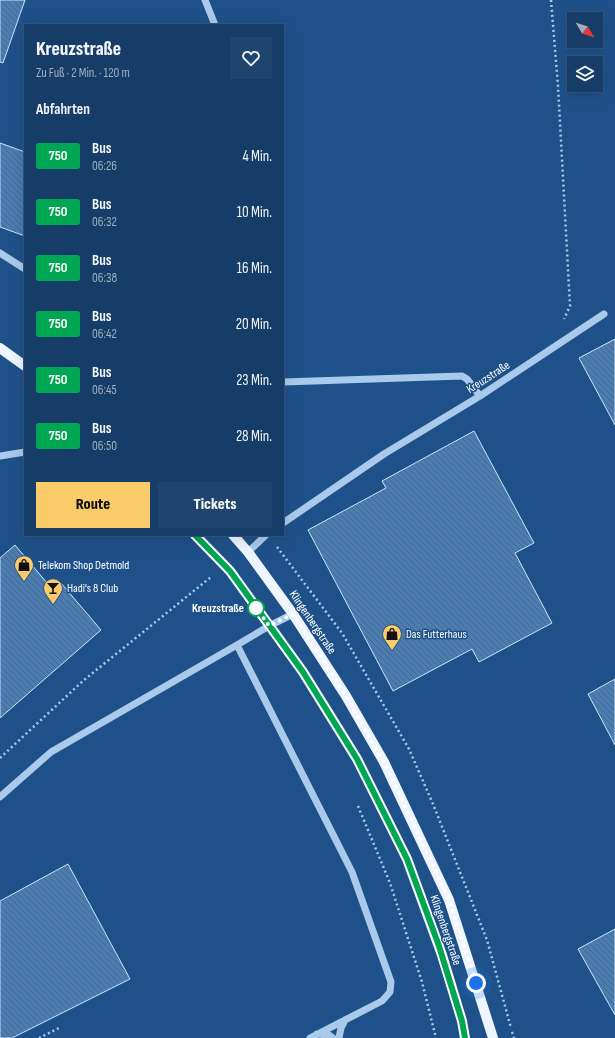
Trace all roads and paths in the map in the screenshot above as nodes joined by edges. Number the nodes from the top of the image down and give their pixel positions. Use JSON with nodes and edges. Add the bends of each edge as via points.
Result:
{"nodes":[{"id":1,"x":205,"y":0,"type":"edge"},
{"id":2,"x":551,"y":0,"type":"edge"},
{"id":3,"x":215,"y":24,"type":"edge"},
{"id":4,"x":0,"y":253,"type":"edge"},
{"id":5,"x":24,"y":268,"type":"edge"},
{"id":6,"x":604,"y":314,"type":"dead end"},
{"id":7,"x":564,"y":320,"type":"dead end"},
{"id":8,"x":0,"y":348,"type":"edge"},
{"id":9,"x":24,"y":365,"type":"edge"},
{"id":10,"x":284,"y":382,"type":"edge"},
{"id":11,"x":480,"y":396,"type":"junction"},
{"id":12,"x":24,"y":452,"type":"edge"},
{"id":13,"x":0,"y":456,"type":"edge"},
{"id":14,"x":284,"y":522,"type":"edge"},
{"id":15,"x":196,"y":536,"type":"edge"},
{"id":16,"x":234,"y":536,"type":"edge"},
{"id":17,"x":265,"y":536,"type":"edge"},
{"id":18,"x":248,"y":552,"type":"junction"},
{"id":19,"x":217,"y":573,"type":"dead end"},
{"id":20,"x":211,"y":577,"type":"junction"},
{"id":21,"x":215,"y":583,"type":"dead end"},
{"id":22,"x":293,"y":614,"type":"junction"},
{"id":23,"x":269,"y":626,"type":"junction"},
{"id":24,"x":237,"y":645,"type":"junction"},
{"id":25,"x":0,"y":758,"type":"edge"},
{"id":26,"x":0,"y":797,"type":"edge"},
{"id":27,"x":356,"y":801,"type":"dead end"},
{"id":28,"x":346,"y":1019,"type":"junction"},
{"id":29,"x":59,"y":1028,"type":"dead end"},
{"id":30,"x":317,"y":1034,"type":"junction"},
{"id":31,"x":39,"y":1038,"type":"edge"},
{"id":32,"x":310,"y":1038,"type":"edge"},
{"id":33,"x":333,"y":1038,"type":"edge"},
{"id":34,"x":339,"y":1038,"type":"edge"},
{"id":35,"x":436,"y":1038,"type":"edge"},
{"id":36,"x":465,"y":1038,"type":"edge"},
{"id":37,"x":493,"y":1038,"type":"edge"}],
"edges":[{"from":1,"to":3,"type":"street"},
{"from":2,"to":7,"type":"path","via":[[570,306]]},
{"from":4,"to":5,"type":"street"},
{"from":6,"to":11,"type":"street","name":"Kreuzstraße"},
{"from":8,"to":9,"type":"main road"},
{"from":10,"to":11,"type":"street","via":[[462,376]]},
{"from":11,"to":14,"type":"street","name":"Kreuzstraße","via":[[384,454]]},
{"from":12,"to":13,"type":"street"},
{"from":15,"to":23,"type":"main road","name":"Klingenbergstraße","via":[[230,571]]},
{"from":16,"to":18,"type":"main road","name":"Klingenbergstraße"},
{"from":17,"to":18,"type":"street"},
{"from":18,"to":22,"type":"main road","name":"Klingenbergstraße"},
{"from":19,"to":20,"type":"path"},
{"from":20,"to":21,"type":"path"},
{"from":20,"to":25,"type":"path","via":[[84,680]]},
{"from":22,"to":23,"type":"street"},
{"from":22,"to":37,"type":"main road","name":"Klingenbergstraße","via":[[346,696],[384,762],[401,798],[449,900]]},
{"from":23,"to":24,"type":"street"},
{"from":23,"to":36,"type":"main road","name":"Klingenbergstraße","via":[[303,672],[357,759],[407,859],[442,955]]},
{"from":24,"to":26,"type":"street","via":[[51,752]]},
{"from":24,"to":28,"type":"street","via":[[352,872],[391,982],[390,992],[382,1001]]},
{"from":27,"to":35,"type":"path","via":[[390,883],[422,982]]},
{"from":28,"to":30,"type":"street"},
{"from":28,"to":34,"type":"street"},
{"from":29,"to":31,"type":"path"},
{"from":30,"to":32,"type":"street"},
{"from":30,"to":33,"type":"street","via":[[330,1035]]}]}
